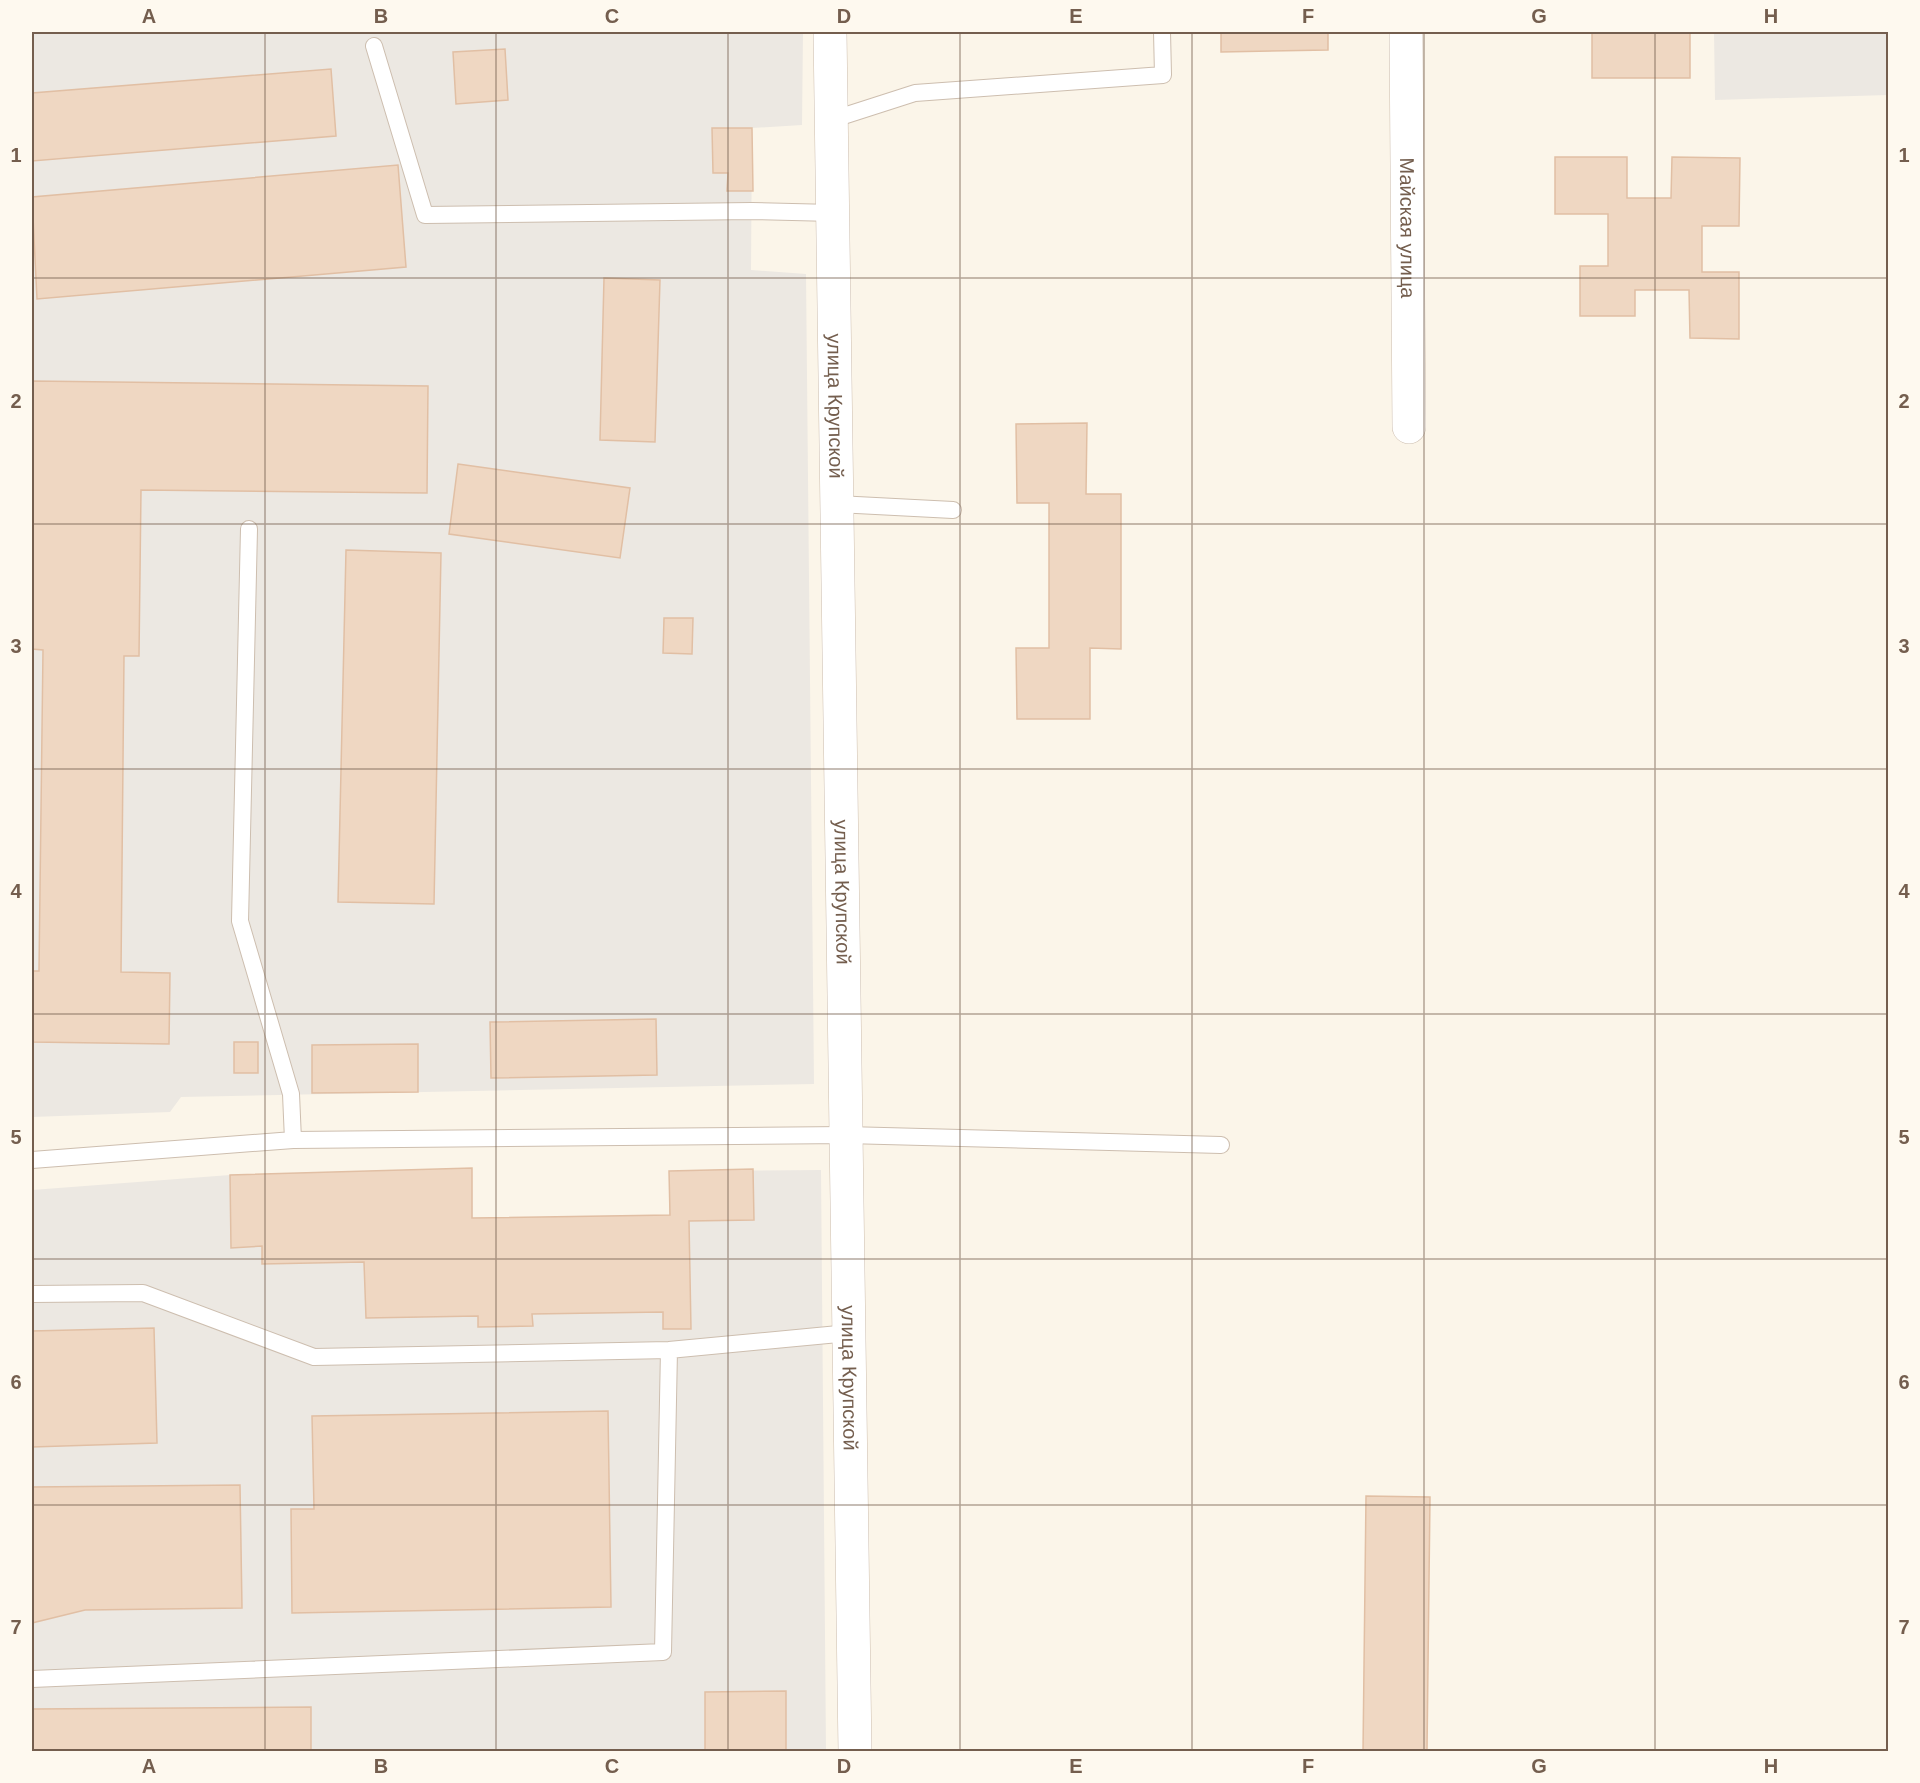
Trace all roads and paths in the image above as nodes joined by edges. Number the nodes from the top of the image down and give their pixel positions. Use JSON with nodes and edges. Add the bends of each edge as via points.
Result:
{"nodes":[{"id":1,"x":830,"y":32,"type":"edge"},
{"id":2,"x":1162,"y":32,"type":"edge"},
{"id":3,"x":1406,"y":32,"type":"edge"},
{"id":4,"x":374,"y":46,"type":"dead end"},
{"id":5,"x":831,"y":120,"type":"junction"},
{"id":6,"x":833,"y":213,"type":"junction"},
{"id":7,"x":1409,"y":427,"type":"dead end"},
{"id":8,"x":837,"y":504,"type":"junction"},
{"id":9,"x":953,"y":510,"type":"dead end"},
{"id":10,"x":249,"y":530,"type":"dead end"},
{"id":11,"x":846,"y":1135,"type":"junction"},
{"id":12,"x":293,"y":1140,"type":"junction"},
{"id":13,"x":1221,"y":1145,"type":"dead end"},
{"id":14,"x":32,"y":1160,"type":"edge"},
{"id":15,"x":32,"y":1294,"type":"edge"},
{"id":16,"x":849,"y":1333,"type":"junction"},
{"id":17,"x":669,"y":1350,"type":"junction"},
{"id":18,"x":32,"y":1679,"type":"edge"},
{"id":19,"x":855,"y":1752,"type":"edge"}],
"edges":[{"from":1,"to":5,"type":"street","name":"улица Крупской"},
{"from":2,"to":5,"type":"lane","via":[[1163,75],[915,93]]},
{"from":3,"to":7,"type":"street","name":"Майская улица"},
{"from":4,"to":6,"type":"lane","via":[[425,215]]},
{"from":5,"to":6,"type":"street","name":"улица Крупской"},
{"from":6,"to":8,"type":"street","name":"улица Крупской"},
{"from":8,"to":9,"type":"lane"},
{"from":8,"to":11,"type":"street","name":"улица Крупской"},
{"from":10,"to":12,"type":"lane","via":[[240,921],[291,1094]]},
{"from":11,"to":12,"type":"lane"},
{"from":11,"to":13,"type":"lane"},
{"from":11,"to":16,"type":"street","name":"улица Крупской"},
{"from":12,"to":14,"type":"lane"},
{"from":15,"to":17,"type":"lane","via":[[143,1293],[315,1357]]},
{"from":16,"to":17,"type":"lane"},
{"from":16,"to":19,"type":"street","name":"улица Крупской"},
{"from":17,"to":18,"type":"lane","via":[[663,1652]]}]}
